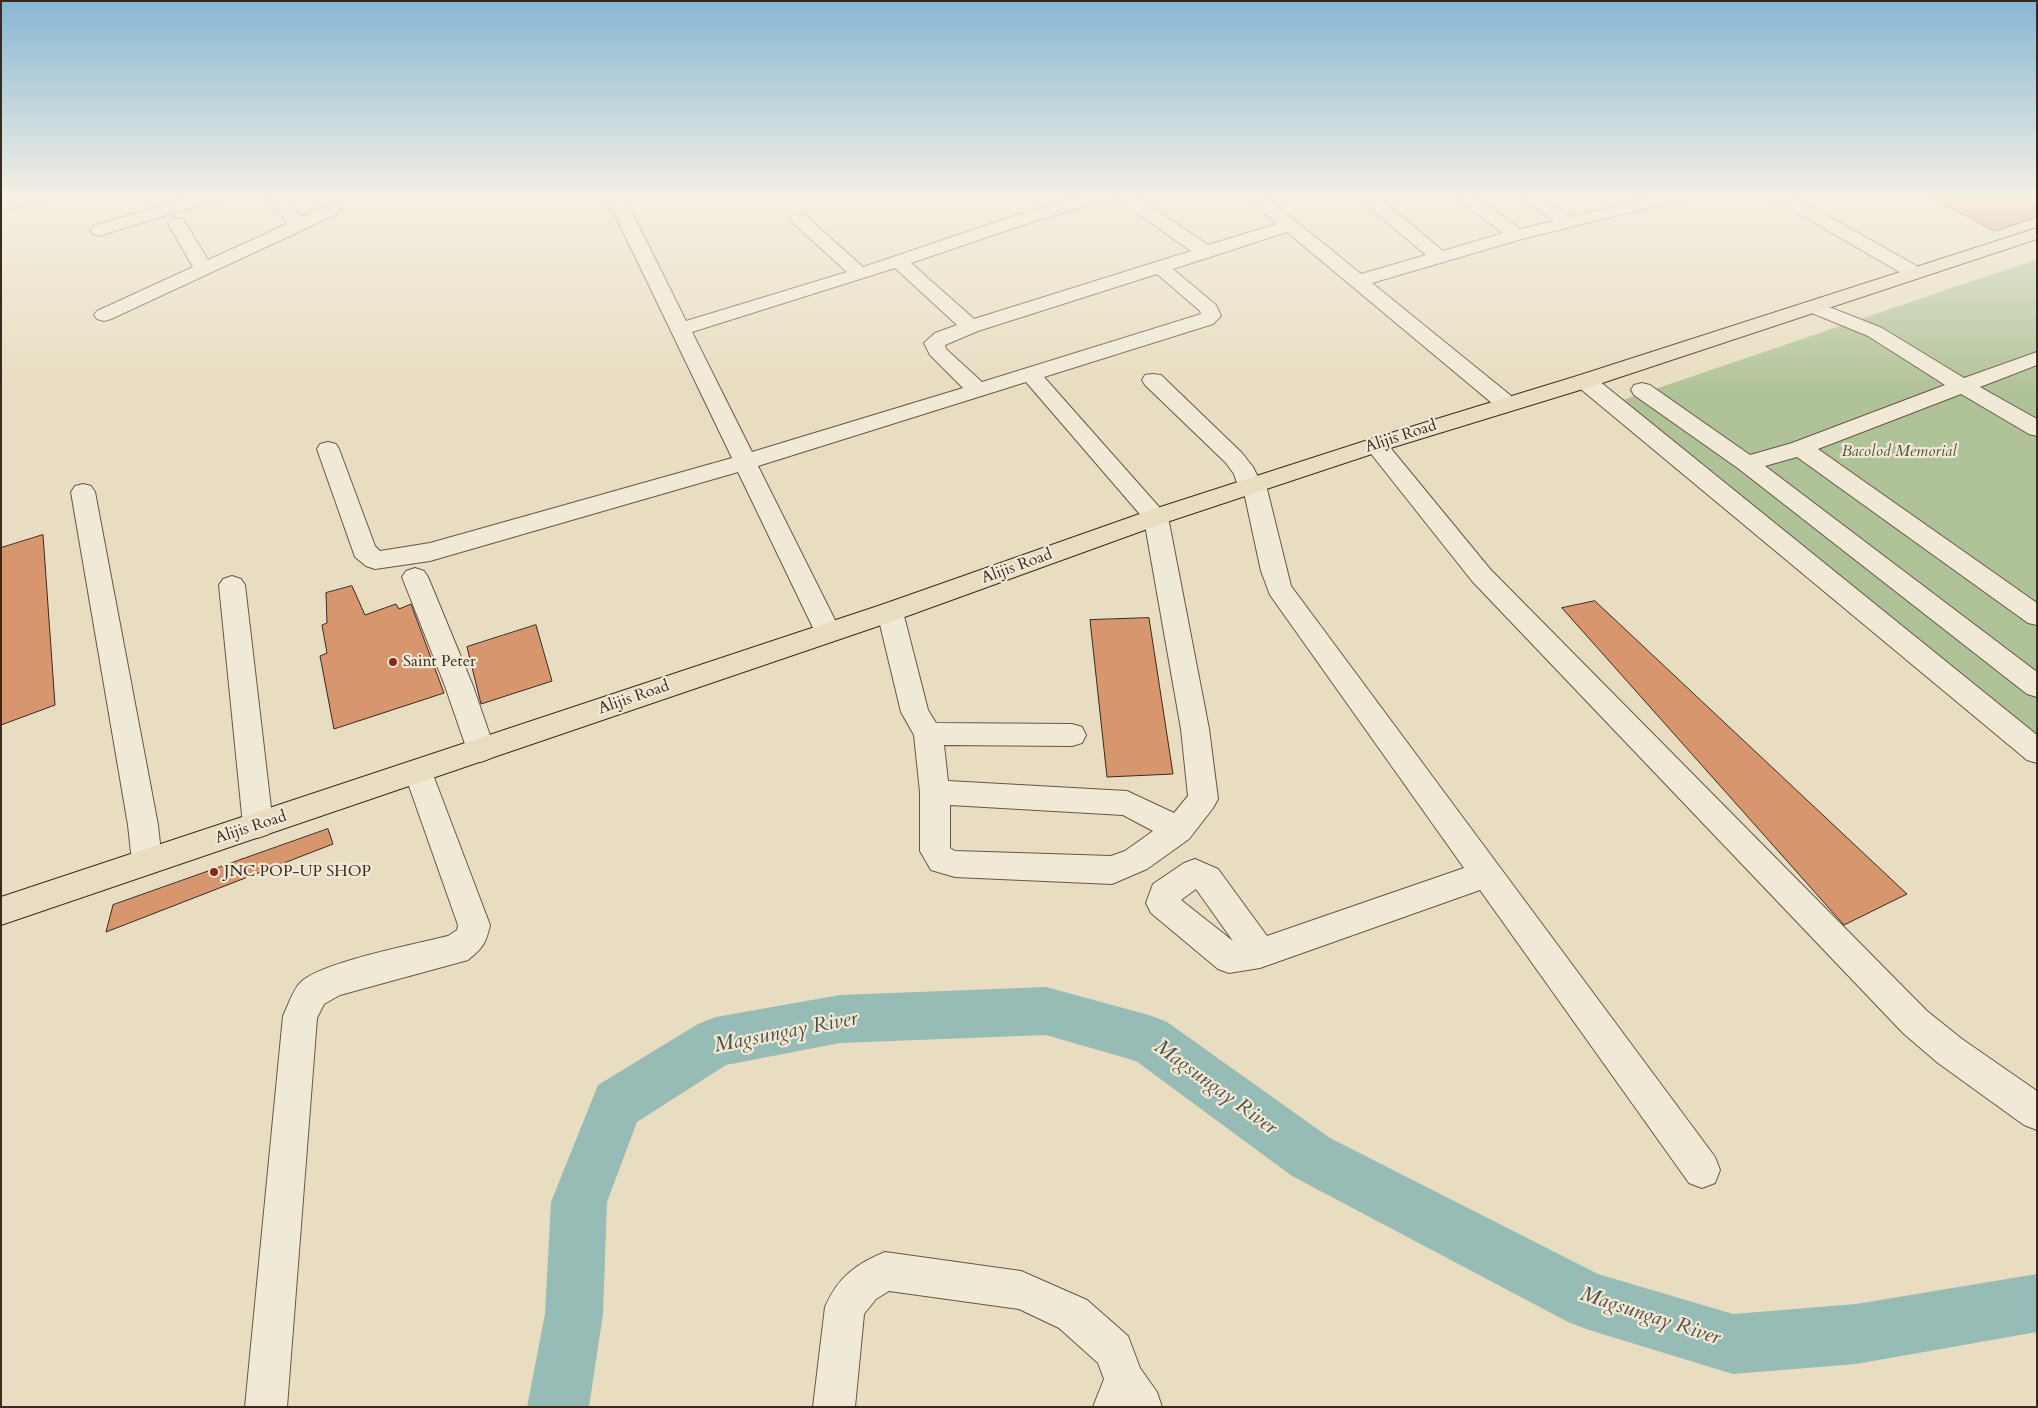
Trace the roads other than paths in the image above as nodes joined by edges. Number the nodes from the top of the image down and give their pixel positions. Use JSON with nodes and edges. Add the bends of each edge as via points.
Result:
{"nodes":[{"id":1,"x":200,"y":262,"type":"edge"},
{"id":2,"x":218,"y":262,"type":"edge"},
{"id":3,"x":647,"y":262,"type":"edge"},
{"id":4,"x":846,"y":262,"type":"edge"},
{"id":5,"x":899,"y":262,"type":"joint"},
{"id":6,"x":1176,"y":262,"type":"edge"},
{"id":7,"x":1335,"y":262,"type":"edge"},
{"id":8,"x":1427,"y":262,"type":"edge"},
{"id":9,"x":1895,"y":262,"type":"edge"},
{"id":10,"x":1949,"y":262,"type":"edge"},
{"id":11,"x":1160,"y":267,"type":"junction"},
{"id":12,"x":204,"y":268,"type":"junction"},
{"id":13,"x":1915,"y":273,"type":"junction"},
{"id":14,"x":860,"y":274,"type":"junction"},
{"id":15,"x":1358,"y":281,"type":"junction"},
{"id":16,"x":1845,"y":297,"type":"junction"},
{"id":17,"x":1814,"y":307,"type":"junction"},
{"id":18,"x":104,"y":315,"type":"dead end"},
{"id":19,"x":971,"y":327,"type":"junction"},
{"id":20,"x":680,"y":329,"type":"junction"},
{"id":21,"x":1875,"y":332,"type":"junction"},
{"id":22,"x":2027,"y":361,"type":"edge"},
{"id":23,"x":1030,"y":374,"type":"junction"},
{"id":24,"x":2037,"y":376,"type":"edge"},
{"id":25,"x":1153,"y":380,"type":"dead end"},
{"id":26,"x":1585,"y":381,"type":"junction"},
{"id":27,"x":1960,"y":385,"type":"junction"},
{"id":28,"x":978,"y":390,"type":"junction"},
{"id":29,"x":1642,"y":390,"type":"dead end"},
{"id":30,"x":1506,"y":404,"type":"junction"},
{"id":31,"x":2037,"y":429,"type":"edge"},
{"id":32,"x":1376,"y":445,"type":"junction"},
{"id":33,"x":1800,"y":448,"type":"junction"},
{"id":34,"x":328,"y":449,"type":"dead end"},
{"id":35,"x":745,"y":462,"type":"junction"},
{"id":36,"x":1747,"y":464,"type":"junction"},
{"id":37,"x":1252,"y":486,"type":"junction"},
{"id":38,"x":83,"y":492,"type":"dead end"},
{"id":39,"x":1156,"y":517,"type":"junction"},
{"id":40,"x":415,"y":577,"type":"dead end"},
{"id":41,"x":232,"y":585,"type":"dead end"},
{"id":42,"x":890,"y":612,"type":"junction"},
{"id":43,"x":2037,"y":616,"type":"edge"},
{"id":44,"x":828,"y":632,"type":"junction"},
{"id":45,"x":2037,"y":687,"type":"edge"},
{"id":46,"x":928,"y":734,"type":"junction"},
{"id":47,"x":1072,"y":735,"type":"dead end"},
{"id":48,"x":481,"y":750,"type":"junction"},
{"id":49,"x":2037,"y":752,"type":"edge"},
{"id":50,"x":418,"y":772,"type":"junction"},
{"id":51,"x":935,"y":792,"type":"junction"},
{"id":52,"x":258,"y":826,"type":"junction"},
{"id":53,"x":1178,"y":830,"type":"junction"},
{"id":54,"x":147,"y":862,"type":"junction"},
{"id":55,"x":1486,"y":874,"type":"junction"},
{"id":56,"x":1,"y":911,"type":"edge"},
{"id":57,"x":1260,"y":953,"type":"dead end"},
{"id":58,"x":2037,"y":1112,"type":"edge"},
{"id":59,"x":1702,"y":1170,"type":"dead end"},
{"id":60,"x":1126,"y":1397,"type":"edge"},
{"id":61,"x":266,"y":1407,"type":"edge"},
{"id":62,"x":834,"y":1407,"type":"edge"}],
"edges":[{"from":1,"to":12,"type":"street"},
{"from":2,"to":12,"type":"street"},
{"from":3,"to":20,"type":"street"},
{"from":4,"to":14,"type":"street"},
{"from":5,"to":14,"type":"street"},
{"from":5,"to":19,"type":"street"},
{"from":6,"to":11,"type":"street"},
{"from":7,"to":15,"type":"street"},
{"from":8,"to":15,"type":"street"},
{"from":9,"to":13,"type":"street"},
{"from":10,"to":13,"type":"main road","name":"Alijis Road"},
{"from":11,"to":19,"type":"street"},
{"from":11,"to":23,"type":"street","via":[[1209,309],[1211,316]]},
{"from":12,"to":18,"type":"street"},
{"from":13,"to":16,"type":"main road","name":"Alijis Road"},
{"from":14,"to":20,"type":"street"},
{"from":15,"to":30,"type":"street"},
{"from":16,"to":17,"type":"main road","name":"Alijis Road"},
{"from":16,"to":21,"type":"street","via":[[1858,306]]},
{"from":17,"to":21,"type":"street"},
{"from":17,"to":26,"type":"main road","name":"Alijis Road"},
{"from":19,"to":28,"type":"street","via":[[934,343],[937,350]]},
{"from":20,"to":35,"type":"street"},
{"from":21,"to":27,"type":"street"},
{"from":22,"to":24,"type":"street"},
{"from":22,"to":27,"type":"street"},
{"from":23,"to":28,"type":"street"},
{"from":23,"to":39,"type":"street"},
{"from":25,"to":37,"type":"street","via":[[1234,458]]},
{"from":26,"to":30,"type":"main road","name":"Alijis Road"},
{"from":26,"to":49,"type":"street"},
{"from":27,"to":31,"type":"street"},
{"from":27,"to":33,"type":"street"},
{"from":28,"to":35,"type":"street"},
{"from":29,"to":36,"type":"street"},
{"from":30,"to":32,"type":"main road","name":"Alijis Road"},
{"from":32,"to":37,"type":"main road","name":"Alijis Road"},
{"from":32,"to":58,"type":"street","via":[[1481,575],[1915,1022],[1950,1051]]},
{"from":33,"to":36,"type":"street"},
{"from":33,"to":43,"type":"street"},
{"from":34,"to":35,"type":"street","via":[[364,551],[375,560],[430,552]]},
{"from":35,"to":44,"type":"street"},
{"from":36,"to":45,"type":"street"},
{"from":37,"to":39,"type":"main road","name":"Alijis Road"},
{"from":37,"to":55,"type":"street","via":[[1280,589]]},
{"from":38,"to":54,"type":"street"},
{"from":39,"to":42,"type":"main road","name":"Alijis Road"},
{"from":39,"to":53,"type":"street","via":[[1202,780],[1203,799]]},
{"from":40,"to":48,"type":"street"},
{"from":41,"to":52,"type":"street"},
{"from":42,"to":44,"type":"main road","name":"Alijis Road"},
{"from":42,"to":46,"type":"street","via":[[915,712]]},
{"from":44,"to":48,"type":"main road","name":"Alijis Road"},
{"from":46,"to":47,"type":"street"},
{"from":46,"to":51,"type":"street"},
{"from":48,"to":50,"type":"main road","name":"Alijis Road"},
{"from":50,"to":52,"type":"main road","name":"Alijis Road"},
{"from":50,"to":61,"type":"street","via":[[474,925],[471,938],[457,949],[333,981],[312,993],[300,1016]]},
{"from":51,"to":53,"type":"street","via":[[1127,803]]},
{"from":51,"to":53,"type":"street","via":[[935,851],[942,860],[955,864],[1112,870],[1136,860]]},
{"from":52,"to":54,"type":"main road","name":"Alijis Road"},
{"from":54,"to":56,"type":"main road","name":"Alijis Road"},
{"from":55,"to":57,"type":"street"},
{"from":55,"to":59,"type":"street"},
{"from":60,"to":62,"type":"street","via":[[1114,1350],[1073,1314],[1021,1290],[885,1271],[862,1285],[845,1307]]}]}
